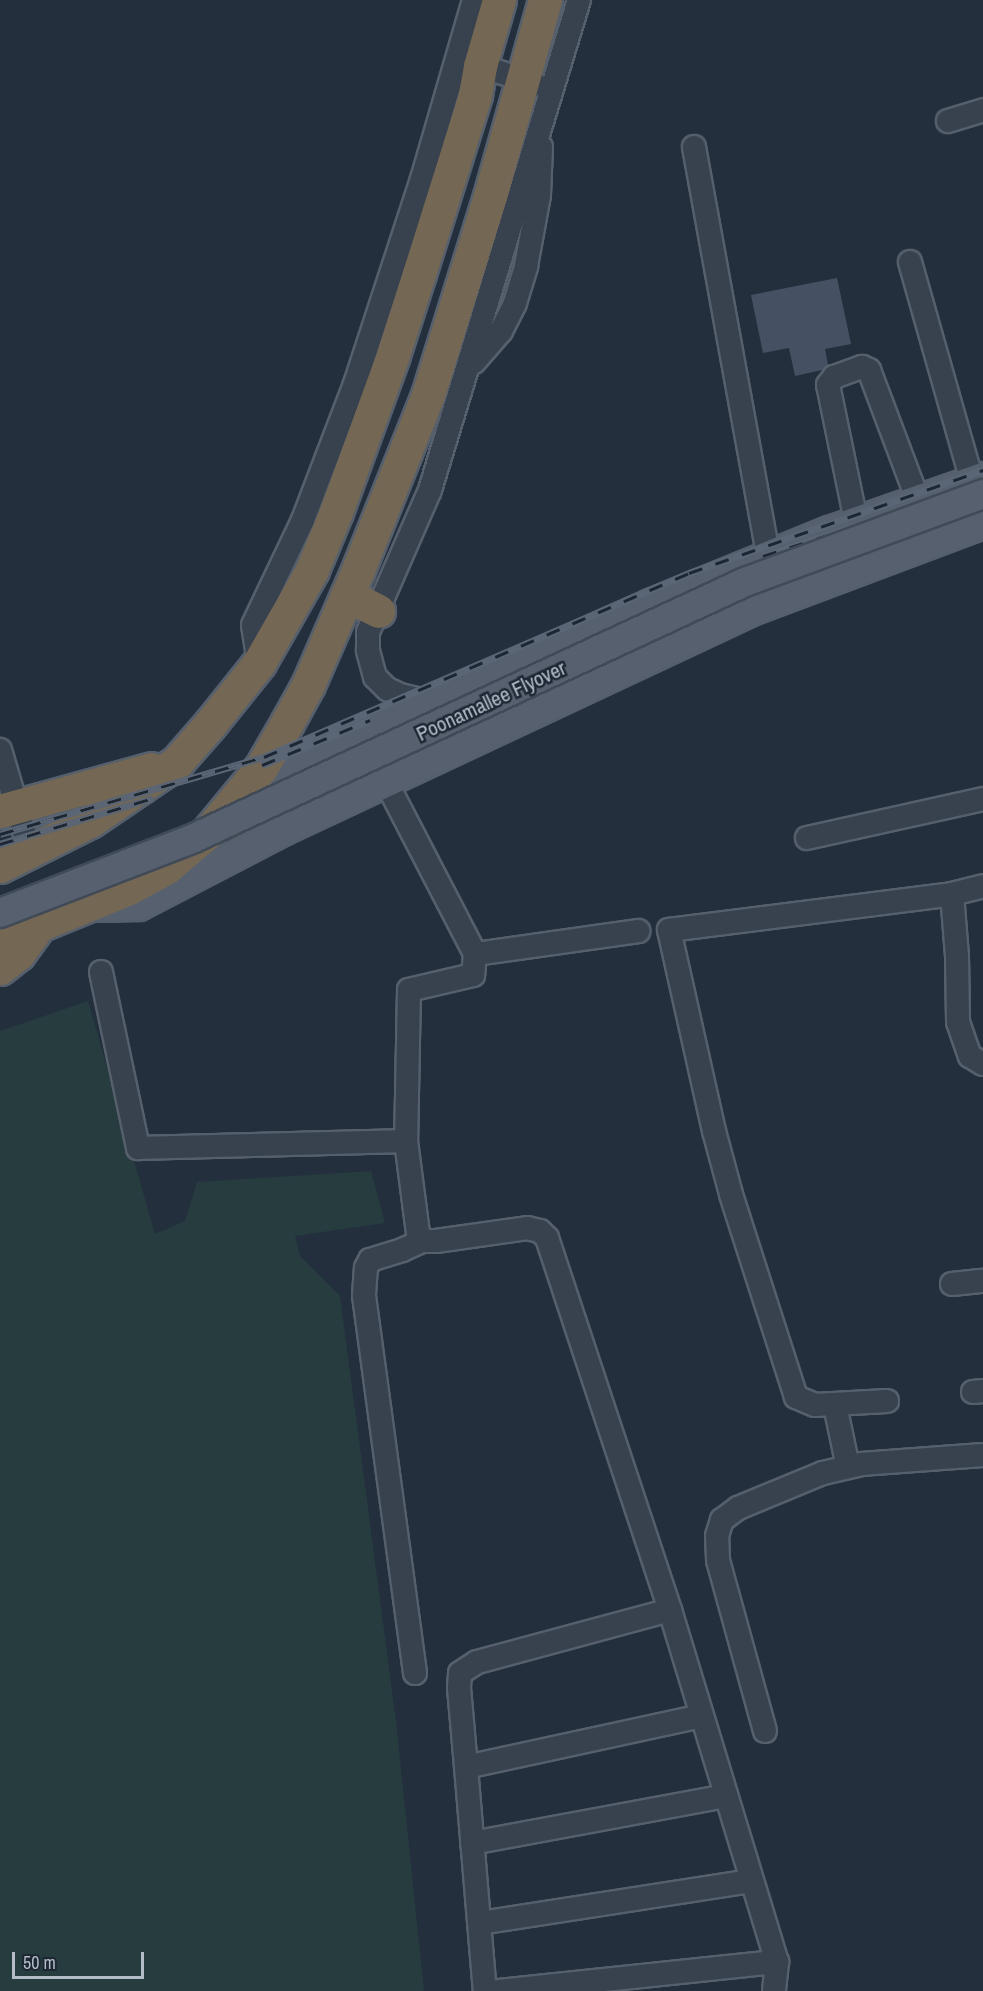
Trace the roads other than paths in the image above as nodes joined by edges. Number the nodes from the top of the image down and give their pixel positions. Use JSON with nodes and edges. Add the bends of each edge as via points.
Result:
{"nodes":[{"id":1,"x":474,"y":0,"type":"edge"},
{"id":2,"x":499,"y":0,"type":"edge"},
{"id":3,"x":544,"y":0,"type":"edge"},
{"id":4,"x":579,"y":0,"type":"edge"},
{"id":5,"x":469,"y":62,"type":"junction"},
{"id":6,"x":536,"y":85,"type":"junction"},
{"id":7,"x":983,"y":110,"type":"edge"},
{"id":8,"x":948,"y":121,"type":"dead end"},
{"id":9,"x":693,"y":147,"type":"dead end"},
{"id":10,"x":909,"y":262,"type":"dead end"},
{"id":11,"x":979,"y":484,"type":"edge"},
{"id":12,"x":917,"y":498,"type":"junction"},
{"id":13,"x":856,"y":521,"type":"junction"},
{"id":14,"x":983,"y":524,"type":"edge"},
{"id":15,"x":768,"y":556,"type":"junction"},
{"id":16,"x":347,"y":596,"type":"junction"},
{"id":17,"x":378,"y":611,"type":"junction"},
{"id":18,"x":430,"y":702,"type":"junction"},
{"id":19,"x":0,"y":750,"type":"edge"},
{"id":20,"x":177,"y":762,"type":"junction"},
{"id":21,"x":386,"y":782,"type":"junction"},
{"id":22,"x":983,"y":799,"type":"edge"},
{"id":23,"x":8,"y":808,"type":"edge"},
{"id":24,"x":288,"y":829,"type":"junction"},
{"id":25,"x":807,"y":838,"type":"dead end"},
{"id":26,"x":30,"y":852,"type":"junction"},
{"id":27,"x":0,"y":866,"type":"edge"},
{"id":28,"x":983,"y":886,"type":"edge"},
{"id":29,"x":952,"y":894,"type":"junction"},
{"id":30,"x":80,"y":908,"type":"junction"},
{"id":31,"x":0,"y":913,"type":"edge"},
{"id":32,"x":39,"y":925,"type":"junction"},
{"id":33,"x":638,"y":931,"type":"dead end"},
{"id":34,"x":0,"y":941,"type":"edge"},
{"id":35,"x":475,"y":954,"type":"junction"},
{"id":36,"x":0,"y":968,"type":"edge"},
{"id":37,"x":101,"y":972,"type":"dead end"},
{"id":38,"x":983,"y":1064,"type":"edge"},
{"id":39,"x":406,"y":1141,"type":"junction"},
{"id":40,"x":422,"y":1241,"type":"junction"},
{"id":41,"x":983,"y":1281,"type":"edge"},
{"id":42,"x":952,"y":1284,"type":"dead end"},
{"id":43,"x":887,"y":1401,"type":"dead end"},
{"id":44,"x":835,"y":1405,"type":"junction"},
{"id":45,"x":983,"y":1455,"type":"edge"},
{"id":46,"x":848,"y":1467,"type":"junction"},
{"id":47,"x":670,"y":1610,"type":"junction"},
{"id":48,"x":415,"y":1673,"type":"dead end"},
{"id":49,"x":702,"y":1716,"type":"junction"},
{"id":50,"x":765,"y":1731,"type":"dead end"},
{"id":51,"x":466,"y":1767,"type":"junction"},
{"id":52,"x":726,"y":1796,"type":"junction"},
{"id":53,"x":472,"y":1843,"type":"junction"},
{"id":54,"x":752,"y":1881,"type":"junction"},
{"id":55,"x":480,"y":1923,"type":"junction"},
{"id":56,"x":777,"y":1962,"type":"junction"},
{"id":57,"x":485,"y":1991,"type":"edge"},
{"id":58,"x":500,"y":1991,"type":"edge"},
{"id":59,"x":774,"y":1991,"type":"edge"}],
"edges":[{"from":1,"to":5,"type":"street"},
{"from":2,"to":5,"type":"highway"},
{"from":3,"to":6,"type":"highway"},
{"from":4,"to":6,"type":"street"},
{"from":5,"to":6,"type":"street"},
{"from":5,"to":20,"type":"highway","via":[[475,95],[399,335],[312,570],[259,663]]},
{"from":6,"to":16,"type":"highway","via":[[490,196],[428,395]]},
{"from":6,"to":17,"type":"street","via":[[542,119],[468,369],[430,490]]},
{"from":7,"to":8,"type":"street"},
{"from":9,"to":15,"type":"street"},
{"from":10,"to":11,"type":"street"},
{"from":11,"to":12,"type":"main road"},
{"from":11,"to":31,"type":"main road","name":"Poonamallee Flyover","bridge":true,"via":[[746,582],[204,834]]},
{"from":12,"to":13,"type":"main road"},
{"from":12,"to":13,"type":"street","via":[[869,370],[862,367],[843,374],[829,380],[828,385]]},
{"from":13,"to":15,"type":"main road"},
{"from":14,"to":21,"type":"main road","via":[[752,611]]},
{"from":15,"to":18,"type":"main road"},
{"from":16,"to":17,"type":"highway"},
{"from":16,"to":30,"type":"highway","via":[[308,685],[261,768],[208,832],[166,868]]},
{"from":17,"to":18,"type":"street","via":[[368,632],[375,677],[400,695]]},
{"from":18,"to":24,"type":"main road","via":[[293,766],[278,780],[273,792]]},
{"from":19,"to":23,"type":"street"},
{"from":20,"to":23,"type":"highway"},
{"from":20,"to":26,"type":"highway","via":[[90,821]]},
{"from":21,"to":24,"type":"main road"},
{"from":21,"to":35,"type":"street"},
{"from":22,"to":25,"type":"street"},
{"from":23,"to":26,"type":"street"},
{"from":24,"to":30,"type":"main road","via":[[139,906]]},
{"from":26,"to":27,"type":"highway"},
{"from":28,"to":29,"type":"street"},
{"from":29,"to":38,"type":"street","via":[[958,1022],[970,1056]]},
{"from":29,"to":44,"type":"street","via":[[669,930],[728,1183],[796,1397],[815,1405]]},
{"from":30,"to":32,"type":"highway"},
{"from":32,"to":34,"type":"highway"},
{"from":32,"to":36,"type":"highway","via":[[18,954]]},
{"from":33,"to":35,"type":"street"},
{"from":35,"to":39,"type":"street","via":[[473,975],[409,990]]},
{"from":37,"to":39,"type":"street","via":[[138,1148]]},
{"from":39,"to":40,"type":"street","via":[[417,1233]]},
{"from":40,"to":47,"type":"street","via":[[527,1228],[540,1231],[547,1238]]},
{"from":40,"to":48,"type":"street","via":[[370,1260],[364,1295]]},
{"from":41,"to":42,"type":"street"},
{"from":43,"to":44,"type":"street"},
{"from":44,"to":46,"type":"street"},
{"from":45,"to":46,"type":"street"},
{"from":46,"to":50,"type":"street","via":[[823,1473],[738,1508],[722,1520],[717,1536],[718,1560]]},
{"from":47,"to":49,"type":"street"},
{"from":47,"to":51,"type":"street","via":[[477,1662],[460,1673]]},
{"from":49,"to":51,"type":"street"},
{"from":49,"to":52,"type":"street"},
{"from":51,"to":53,"type":"street"},
{"from":52,"to":53,"type":"street"},
{"from":52,"to":54,"type":"street"},
{"from":53,"to":55,"type":"street"},
{"from":54,"to":55,"type":"street"},
{"from":54,"to":56,"type":"street"},
{"from":55,"to":57,"type":"street"},
{"from":56,"to":58,"type":"street"},
{"from":56,"to":59,"type":"street"}]}
